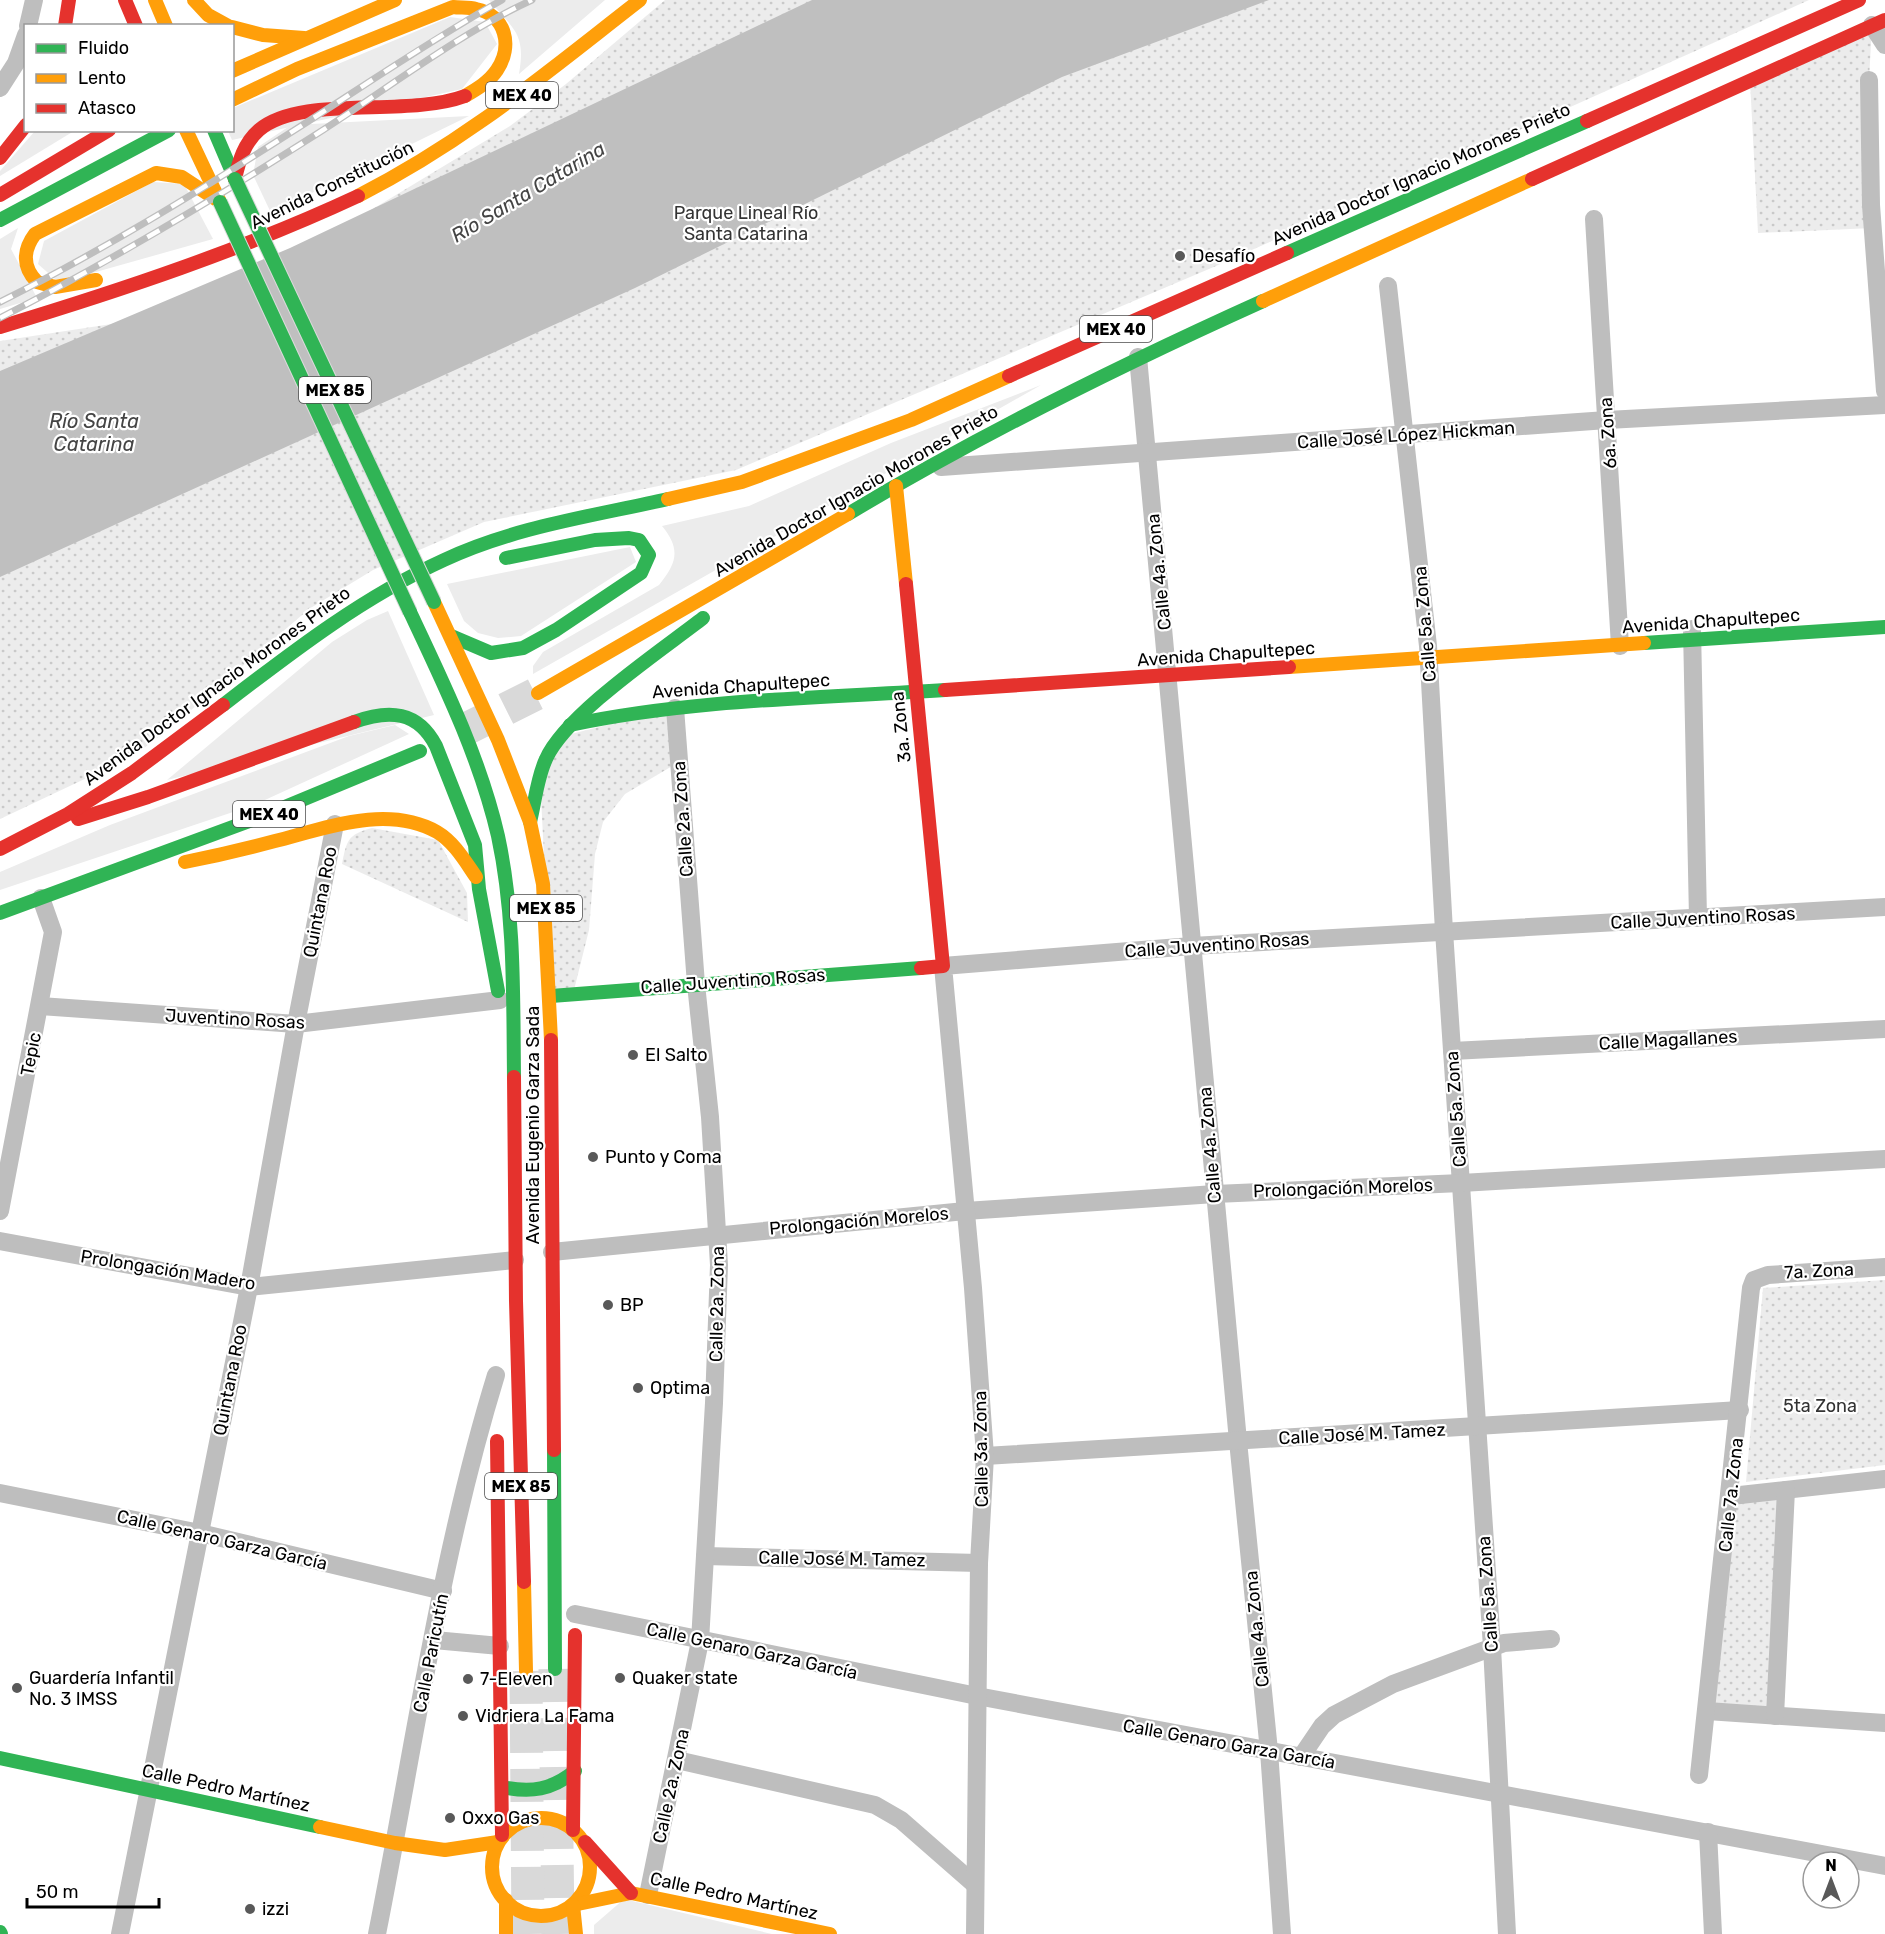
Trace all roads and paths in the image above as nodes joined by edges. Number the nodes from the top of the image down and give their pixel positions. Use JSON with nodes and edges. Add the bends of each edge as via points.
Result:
{"nodes":[{"id":1,"x":34,"y":0,"type":"edge"},
{"id":2,"x":69,"y":0,"type":"edge"},
{"id":3,"x":125,"y":0,"type":"edge"},
{"id":4,"x":155,"y":0,"type":"edge"},
{"id":5,"x":194,"y":0,"type":"edge"},
{"id":6,"x":394,"y":0,"type":"edge"},
{"id":7,"x":640,"y":0,"type":"edge"},
{"id":8,"x":1859,"y":0,"type":"edge"},
{"id":9,"x":1879,"y":23,"type":"edge"},
{"id":10,"x":28,"y":24,"type":"edge"},
{"id":11,"x":65,"y":24,"type":"edge"},
{"id":12,"x":135,"y":24,"type":"edge"},
{"id":13,"x":165,"y":24,"type":"edge"},
{"id":14,"x":224,"y":24,"type":"edge"},
{"id":15,"x":234,"y":27,"type":"edge"},
{"id":16,"x":306,"y":39,"type":"junction"},
{"id":17,"x":24,"y":41,"type":"edge"},
{"id":18,"x":1885,"y":45,"type":"edge"},
{"id":19,"x":234,"y":70,"type":"edge"},
{"id":20,"x":1869,"y":80,"type":"dead end"},
{"id":21,"x":0,"y":88,"type":"edge"},
{"id":22,"x":234,"y":98,"type":"edge"},
{"id":23,"x":24,"y":127,"type":"edge"},
{"id":24,"x":106,"y":132,"type":"edge"},
{"id":25,"x":165,"y":132,"type":"edge"},
{"id":26,"x":187,"y":132,"type":"edge"},
{"id":27,"x":215,"y":132,"type":"edge"},
{"id":28,"x":0,"y":158,"type":"edge"},
{"id":29,"x":235,"y":178,"type":"junction"},
{"id":30,"x":0,"y":195,"type":"edge"},
{"id":31,"x":220,"y":202,"type":"junction"},
{"id":32,"x":1594,"y":219,"type":"dead end"},
{"id":33,"x":0,"y":220,"type":"edge"},
{"id":34,"x":193,"y":268,"type":"junction"},
{"id":35,"x":1388,"y":285,"type":"dead end"},
{"id":36,"x":0,"y":327,"type":"edge"},
{"id":37,"x":1138,"y":357,"type":"junction"},
{"id":38,"x":1885,"y":391,"type":"edge"},
{"id":39,"x":1885,"y":405,"type":"edge"},
{"id":40,"x":1607,"y":420,"type":"junction"},
{"id":41,"x":1405,"y":435,"type":"junction"},
{"id":42,"x":1147,"y":454,"type":"junction"},
{"id":43,"x":926,"y":467,"type":"junction"},
{"id":44,"x":896,"y":486,"type":"junction"},
{"id":45,"x":786,"y":551,"type":"junction"},
{"id":46,"x":493,"y":561,"type":"dead end"},
{"id":47,"x":449,"y":573,"type":"dead end"},
{"id":48,"x":356,"y":606,"type":"junction"},
{"id":49,"x":1885,"y":616,"type":"edge"},
{"id":50,"x":1885,"y":627,"type":"edge"},
{"id":51,"x":1693,"y":635,"type":"junction"},
{"id":52,"x":451,"y":636,"type":"junction"},
{"id":53,"x":1620,"y":640,"type":"junction"},
{"id":54,"x":1429,"y":652,"type":"junction"},
{"id":55,"x":1168,"y":669,"type":"junction"},
{"id":56,"x":915,"y":686,"type":"junction"},
{"id":57,"x":538,"y":693,"type":"tunnel mouth"},
{"id":58,"x":675,"y":708,"type":"junction"},
{"id":59,"x":570,"y":725,"type":"junction"},
{"id":60,"x":420,"y":751,"type":"dead end"},
{"id":61,"x":530,"y":822,"type":"junction"},
{"id":62,"x":335,"y":825,"type":"junction"},
{"id":63,"x":45,"y":829,"type":"junction"},
{"id":64,"x":0,"y":849,"type":"edge"},
{"id":65,"x":115,"y":872,"type":"junction"},
{"id":66,"x":478,"y":882,"type":"junction"},
{"id":67,"x":41,"y":898,"type":"junction"},
{"id":68,"x":1885,"y":908,"type":"edge"},
{"id":69,"x":0,"y":913,"type":"edge"},
{"id":70,"x":1698,"y":918,"type":"junction"},
{"id":71,"x":1444,"y":931,"type":"junction"},
{"id":72,"x":1192,"y":946,"type":"junction"},
{"id":73,"x":943,"y":966,"type":"junction"},
{"id":74,"x":696,"y":984,"type":"junction"},
{"id":75,"x":551,"y":996,"type":"junction"},
{"id":76,"x":500,"y":1000,"type":"junction"},
{"id":77,"x":40,"y":1006,"type":"junction"},
{"id":78,"x":296,"y":1024,"type":"junction"},
{"id":79,"x":1885,"y":1029,"type":"edge"},
{"id":80,"x":514,"y":1031,"type":"junction"},
{"id":81,"x":1452,"y":1051,"type":"junction"},
{"id":82,"x":1885,"y":1159,"type":"edge"},
{"id":83,"x":1461,"y":1183,"type":"junction"},
{"id":84,"x":1215,"y":1194,"type":"junction"},
{"id":85,"x":0,"y":1211,"type":"edge"},
{"id":86,"x":965,"y":1211,"type":"junction"},
{"id":87,"x":719,"y":1234,"type":"junction"},
{"id":88,"x":0,"y":1241,"type":"edge"},
{"id":89,"x":552,"y":1252,"type":"junction"},
{"id":90,"x":515,"y":1260,"type":"junction"},
{"id":91,"x":1885,"y":1268,"type":"edge"},
{"id":92,"x":1754,"y":1280,"type":"joint"},
{"id":93,"x":249,"y":1287,"type":"junction"},
{"id":94,"x":552,"y":1300,"type":"junction"},
{"id":95,"x":516,"y":1301,"type":"junction"},
{"id":96,"x":503,"y":1334,"type":"dead end"},
{"id":97,"x":567,"y":1342,"type":"dead end"},
{"id":98,"x":497,"y":1370,"type":"joint"},
{"id":99,"x":1740,"y":1410,"type":"junction"},
{"id":100,"x":1476,"y":1428,"type":"junction"},
{"id":101,"x":1238,"y":1441,"type":"junction"},
{"id":102,"x":985,"y":1456,"type":"junction"},
{"id":103,"x":1885,"y":1479,"type":"edge"},
{"id":104,"x":1786,"y":1490,"type":"junction"},
{"id":105,"x":0,"y":1493,"type":"edge"},
{"id":106,"x":1731,"y":1496,"type":"junction"},
{"id":107,"x":200,"y":1533,"type":"junction"},
{"id":108,"x":705,"y":1556,"type":"junction"},
{"id":109,"x":979,"y":1563,"type":"junction"},
{"id":110,"x":443,"y":1591,"type":"junction"},
{"id":111,"x":575,"y":1608,"type":"joint"},
{"id":112,"x":1551,"y":1639,"type":"dead end"},
{"id":113,"x":434,"y":1640,"type":"junction"},
{"id":114,"x":700,"y":1641,"type":"junction"},
{"id":115,"x":500,"y":1646,"type":"junction"},
{"id":116,"x":1492,"y":1647,"type":"junction"},
{"id":117,"x":555,"y":1669,"type":"tunnel mouth"},
{"id":118,"x":526,"y":1671,"type":"tunnel mouth"},
{"id":119,"x":977,"y":1696,"type":"junction"},
{"id":120,"x":1707,"y":1711,"type":"junction"},
{"id":121,"x":1775,"y":1716,"type":"junction"},
{"id":122,"x":1885,"y":1723,"type":"edge"},
{"id":123,"x":1269,"y":1751,"type":"junction"},
{"id":124,"x":1301,"y":1757,"type":"junction"},
{"id":125,"x":0,"y":1758,"type":"edge"},
{"id":126,"x":677,"y":1760,"type":"junction"},
{"id":127,"x":575,"y":1771,"type":"junction"},
{"id":128,"x":1699,"y":1775,"type":"dead end"},
{"id":129,"x":502,"y":1787,"type":"junction"},
{"id":130,"x":148,"y":1790,"type":"junction"},
{"id":131,"x":1500,"y":1794,"type":"junction"},
{"id":132,"x":1708,"y":1833,"type":"junction"},
{"id":133,"x":577,"y":1834,"type":"junction"},
{"id":134,"x":500,"y":1839,"type":"junction"},
{"id":135,"x":395,"y":1843,"type":"junction"},
{"id":136,"x":445,"y":1850,"type":"junction"},
{"id":137,"x":1885,"y":1866,"type":"edge"},
{"id":138,"x":493,"y":1875,"type":"junction"},
{"id":139,"x":974,"y":1883,"type":"junction"},
{"id":140,"x":640,"y":1894,"type":"junction"},
{"id":141,"x":506,"y":1900,"type":"junction"},
{"id":142,"x":573,"y":1905,"type":"junction"},
{"id":143,"x":120,"y":1934,"type":"edge"},
{"id":144,"x":378,"y":1934,"type":"edge"},
{"id":145,"x":506,"y":1934,"type":"edge"},
{"id":146,"x":576,"y":1934,"type":"edge"},
{"id":147,"x":830,"y":1934,"type":"edge"},
{"id":148,"x":975,"y":1934,"type":"edge"},
{"id":149,"x":1282,"y":1934,"type":"edge"},
{"id":150,"x":1507,"y":1934,"type":"edge"},
{"id":151,"x":1713,"y":1934,"type":"edge"}],
"edges":[{"from":1,"to":10,"type":"street"},
{"from":2,"to":11,"type":"main road"},
{"from":3,"to":12,"type":"main road"},
{"from":4,"to":13,"type":"main road"},
{"from":5,"to":14,"type":"main road","via":[[208,15]]},
{"from":6,"to":16,"type":"main road"},
{"from":7,"to":34,"type":"main road","name":"Avenida Constitución","number":"MEX 40","via":[[517,99],[433,154],[318,216]]},
{"from":8,"to":48,"type":"main road","name":"Avenida Doctor Ignacio Morones Prieto","number":"MEX 40","via":[[911,420],[742,482],[491,540],[436,563]]},
{"from":9,"to":18,"type":"street"},
{"from":9,"to":37,"type":"main road","name":"Avenida Doctor Ignacio Morones Prieto","number":"MEX 40"},
{"from":15,"to":16,"type":"main road"},
{"from":16,"to":19,"type":"main road"},
{"from":17,"to":21,"type":"street"},
{"from":20,"to":38,"type":"street","via":[[1871,205]]},
{"from":22,"to":29,"type":"main road","via":[[453,7],[479,9],[499,19],[506,28],[508,39],[502,64],[493,77],[465,97],[425,106],[307,111],[283,116],[249,139]]},
{"from":23,"to":28,"type":"main road"},
{"from":24,"to":30,"type":"main road"},
{"from":25,"to":33,"type":"main road"},
{"from":26,"to":31,"type":"main road","number":"MEX 85"},
{"from":27,"to":29,"type":"main road","number":"MEX 85"},
{"from":29,"to":52,"type":"main road","name":"Avenida Eugenio Garza Sada","number":"MEX 85","bridge":true},
{"from":31,"to":34,"type":"main road","via":[[183,176],[156,173],[35,234],[25,253],[32,278],[44,285],[76,285],[145,270]]},
{"from":31,"to":80,"type":"main road","name":"Avenida Eugenio Garza Sada","number":"MEX 85","bridge":true,"via":[[462,727],[494,822],[504,869],[510,917]]},
{"from":32,"to":40,"type":"street","name":"6a. Zona"},
{"from":34,"to":36,"type":"main road","name":"Avenida Constitución","number":"MEX 40"},
{"from":35,"to":41,"type":"street","name":"Calle 5a. Zona"},
{"from":37,"to":42,"type":"street","name":"Calle 4a. Zona"},
{"from":37,"to":43,"type":"main road","name":"Avenida Doctor Ignacio Morones Prieto","number":"MEX 40"},
{"from":39,"to":40,"type":"street","name":"Calle José López Hickman"},
{"from":40,"to":41,"type":"street","name":"Calle José López Hickman"},
{"from":40,"to":53,"type":"street","name":"6a. Zona"},
{"from":41,"to":42,"type":"street","name":"Calle José López Hickman"},
{"from":41,"to":54,"type":"street","name":"Calle 5a. Zona"},
{"from":42,"to":43,"type":"street","name":"Calle José López Hickman"},
{"from":42,"to":55,"type":"street","name":"Calle 4a. Zona"},
{"from":43,"to":44,"type":"main road","name":"Avenida Doctor Ignacio Morones Prieto","number":"MEX 40"},
{"from":44,"to":45,"type":"main road","name":"Avenida Doctor Ignacio Morones Prieto","number":"MEX 40"},
{"from":44,"to":56,"type":"main road","name":"3a. Zona"},
{"from":45,"to":57,"type":"main road","name":"Avenida Doctor Ignacio Morones Prieto","number":"MEX 40"},
{"from":45,"to":59,"type":"main road"},
{"from":46,"to":52,"type":"main road","via":[[625,537],[639,540],[649,555],[641,573],[523,648],[491,652]]},
{"from":47,"to":48,"type":"main road"},
{"from":48,"to":63,"type":"main road","name":"Avenida Doctor Ignacio Morones Prieto","number":"MEX 40","via":[[166,749]]},
{"from":49,"to":51,"type":"main road"},
{"from":50,"to":51,"type":"main road","name":"Avenida Chapultepec"},
{"from":51,"to":53,"type":"main road","name":"Avenida Chapultepec"},
{"from":51,"to":70,"type":"street"},
{"from":52,"to":61,"type":"main road","name":"Avenida Eugenio Garza Sada","number":"MEX 85"},
{"from":53,"to":54,"type":"main road","name":"Avenida Chapultepec"},
{"from":54,"to":55,"type":"main road","name":"Avenida Chapultepec"},
{"from":54,"to":71,"type":"street","name":"Calle 5a. Zona"},
{"from":55,"to":56,"type":"main road","name":"Avenida Chapultepec"},
{"from":55,"to":72,"type":"street","name":"Calle 4a. Zona"},
{"from":56,"to":58,"type":"main road","name":"Avenida Chapultepec"},
{"from":56,"to":73,"type":"main road","name":"3a. Zona"},
{"from":58,"to":59,"type":"main road","name":"Avenida Chapultepec"},
{"from":58,"to":74,"type":"street","name":"Calle 2a. Zona"},
{"from":59,"to":61,"type":"main road","via":[[545,760]]},
{"from":60,"to":65,"type":"main road","number":"MEX 40"},
{"from":61,"to":75,"type":"main road","name":"Avenida Eugenio Garza Sada","number":"MEX 85","via":[[543,884]]},
{"from":62,"to":65,"type":"main road","via":[[228,854]]},
{"from":62,"to":66,"type":"main road","via":[[386,817],[421,825],[454,845]]},
{"from":62,"to":78,"type":"street","name":"Quintana Roo"},
{"from":63,"to":64,"type":"main road","name":"Avenida Doctor Ignacio Morones Prieto","number":"MEX 40"},
{"from":63,"to":66,"type":"main road","via":[[148,797],[354,721],[393,714],[418,722],[436,746],[469,824]]},
{"from":65,"to":67,"type":"main road","number":"MEX 40"},
{"from":66,"to":76,"type":"main road"},
{"from":67,"to":69,"type":"main road","number":"MEX 40"},
{"from":67,"to":77,"type":"street","name":"Tepic","via":[[53,932]]},
{"from":68,"to":70,"type":"street","name":"Calle Juventino Rosas"},
{"from":70,"to":71,"type":"street","name":"Calle Juventino Rosas"},
{"from":71,"to":72,"type":"street","name":"Calle Juventino Rosas"},
{"from":71,"to":81,"type":"street","name":"Calle 5a. Zona"},
{"from":72,"to":73,"type":"street","name":"Calle Juventino Rosas"},
{"from":72,"to":84,"type":"street","name":"Calle 4a. Zona"},
{"from":73,"to":74,"type":"main road","name":"Calle Juventino Rosas"},
{"from":73,"to":86,"type":"street","name":"Calle 3a. Zona"},
{"from":74,"to":75,"type":"main road","name":"Calle Juventino Rosas"},
{"from":74,"to":87,"type":"street","name":"Calle 2a. Zona"},
{"from":75,"to":89,"type":"main road","name":"Avenida Eugenio Garza Sada","number":"MEX 85"},
{"from":76,"to":78,"type":"street","name":"Juventino Rosas"},
{"from":76,"to":80,"type":"main road"},
{"from":77,"to":78,"type":"street","name":"Juventino Rosas"},
{"from":77,"to":85,"type":"street","name":"Tepic"},
{"from":78,"to":93,"type":"street","name":"Quintana Roo"},
{"from":79,"to":81,"type":"street","name":"Calle Magallanes"},
{"from":80,"to":90,"type":"main road","name":"Avenida Eugenio Garza Sada","number":"MEX 85"},
{"from":81,"to":83,"type":"street","name":"Calle 5a. Zona"},
{"from":82,"to":83,"type":"street","name":"Prolongación Morelos"},
{"from":83,"to":84,"type":"street","name":"Prolongación Morelos"},
{"from":83,"to":100,"type":"street","name":"Calle 5a. Zona"},
{"from":84,"to":86,"type":"street","name":"Prolongación Morelos"},
{"from":84,"to":101,"type":"street","name":"Calle 4a. Zona"},
{"from":86,"to":87,"type":"street","name":"Prolongación Morelos"},
{"from":86,"to":102,"type":"street","name":"Calle 3a. Zona"},
{"from":87,"to":89,"type":"street","name":"Prolongación Morelos"},
{"from":87,"to":108,"type":"street","name":"Calle 2a. Zona"},
{"from":88,"to":93,"type":"street","name":"Prolongación Madero"},
{"from":89,"to":94,"type":"main road","name":"Avenida Eugenio Garza Sada","number":"MEX 85"},
{"from":90,"to":93,"type":"street","name":"Prolongación Madero"},
{"from":90,"to":95,"type":"main road","name":"Avenida Eugenio Garza Sada","number":"MEX 85"},
{"from":91,"to":92,"type":"street","name":"7a. Zona","via":[[1768,1275]]},
{"from":92,"to":99,"type":"street","name":"Calle 7a. Zona"},
{"from":93,"to":107,"type":"street","name":"Quintana Roo"},
{"from":94,"to":97,"type":"main road"},
{"from":94,"to":117,"type":"main road","name":"Avenida Eugenio Garza Sada","number":"MEX 85"},
{"from":95,"to":96,"type":"main road"},
{"from":95,"to":118,"type":"main road","name":"Avenida Eugenio Garza Sada","number":"MEX 85"},
{"from":98,"to":110,"type":"street","name":"Calle Paricutín","via":[[476,1443]]},
{"from":98,"to":115,"type":"main road"},
{"from":99,"to":100,"type":"street","name":"Calle José M. Tamez"},
{"from":99,"to":106,"type":"street","name":"Calle 7a. Zona"},
{"from":100,"to":101,"type":"street","name":"Calle José M. Tamez"},
{"from":100,"to":116,"type":"street","name":"Calle 5a. Zona"},
{"from":101,"to":102,"type":"street","name":"Calle José M. Tamez"},
{"from":101,"to":123,"type":"street","name":"Calle 4a. Zona"},
{"from":102,"to":109,"type":"street","name":"Calle 3a. Zona"},
{"from":103,"to":104,"type":"street"},
{"from":104,"to":106,"type":"street"},
{"from":104,"to":121,"type":"street"},
{"from":105,"to":107,"type":"street","name":"Calle Genaro Garza García"},
{"from":106,"to":120,"type":"street","name":"Calle 7a. Zona"},
{"from":107,"to":110,"type":"street","name":"Calle Genaro Garza García"},
{"from":107,"to":130,"type":"street","name":"Quintana Roo"},
{"from":108,"to":109,"type":"street","name":"Calle José M. Tamez"},
{"from":108,"to":114,"type":"street","name":"Calle 2a. Zona"},
{"from":109,"to":119,"type":"street","name":"Calle 3a. Zona"},
{"from":110,"to":113,"type":"street","name":"Calle Paricutín"},
{"from":111,"to":114,"type":"street","name":"Calle Genaro Garza García"},
{"from":111,"to":127,"type":"main road"},
{"from":112,"to":116,"type":"street"},
{"from":113,"to":115,"type":"street"},
{"from":113,"to":135,"type":"street","name":"Calle Paricutín"},
{"from":114,"to":119,"type":"street","name":"Calle Genaro Garza García"},
{"from":114,"to":126,"type":"street","name":"Calle 2a. Zona"},
{"from":115,"to":129,"type":"main road"},
{"from":116,"to":124,"type":"street","via":[[1419,1672],[1334,1715]]},
{"from":116,"to":131,"type":"street","name":"Calle 5a. Zona"},
{"from":119,"to":123,"type":"street","name":"Calle Genaro Garza García"},
{"from":119,"to":139,"type":"street","name":"Calle 3a. Zona"},
{"from":120,"to":121,"type":"street"},
{"from":120,"to":128,"type":"street","name":"Calle 7a. Zona"},
{"from":121,"to":122,"type":"street"},
{"from":123,"to":124,"type":"street","name":"Calle Genaro Garza García"},
{"from":123,"to":149,"type":"street","name":"Calle 4a. Zona"},
{"from":124,"to":131,"type":"street","name":"Calle Genaro Garza García"},
{"from":125,"to":130,"type":"main road","name":"Calle Pedro Martínez"},
{"from":126,"to":139,"type":"street","via":[[875,1805],[901,1820]]},
{"from":126,"to":140,"type":"street","name":"Calle 2a. Zona"},
{"from":127,"to":129,"type":"main road","via":[[560,1784],[543,1790]]},
{"from":127,"to":133,"type":"main road"},
{"from":129,"to":134,"type":"main road"},
{"from":130,"to":135,"type":"main road","name":"Calle Pedro Martínez"},
{"from":130,"to":143,"type":"street","name":"Quintana Roo"},
{"from":131,"to":132,"type":"street","name":"Calle Genaro Garza García"},
{"from":131,"to":150,"type":"street","name":"Calle 5a. Zona"},
{"from":132,"to":137,"type":"street","name":"Calle Genaro Garza García"},
{"from":132,"to":151,"type":"street"},
{"from":133,"to":134,"type":"main road","via":[[562,1823],[533,1818],[518,1823]]},
{"from":133,"to":140,"type":"main road","name":"Calle Pedro Martínez"},
{"from":133,"to":142,"type":"main road","via":[[590,1860],[584,1889]]},
{"from":134,"to":136,"type":"main road","name":"Calle Pedro Martínez"},
{"from":134,"to":138,"type":"main road","via":[[492,1859]]},
{"from":135,"to":136,"type":"main road","name":"Calle Pedro Martínez"},
{"from":135,"to":144,"type":"street","name":"Calle Paricutín"},
{"from":136,"to":138,"type":"main road","name":"Calle Pedro Martínez"},
{"from":138,"to":141,"type":"main road"},
{"from":139,"to":148,"type":"street","name":"Calle 3a. Zona"},
{"from":140,"to":142,"type":"main road","name":"Calle Pedro Martínez"},
{"from":140,"to":147,"type":"main road","name":"Calle Pedro Martínez"},
{"from":141,"to":142,"type":"main road","via":[[516,1909],[543,1915]]},
{"from":141,"to":145,"type":"main road"},
{"from":142,"to":146,"type":"main road"}]}
